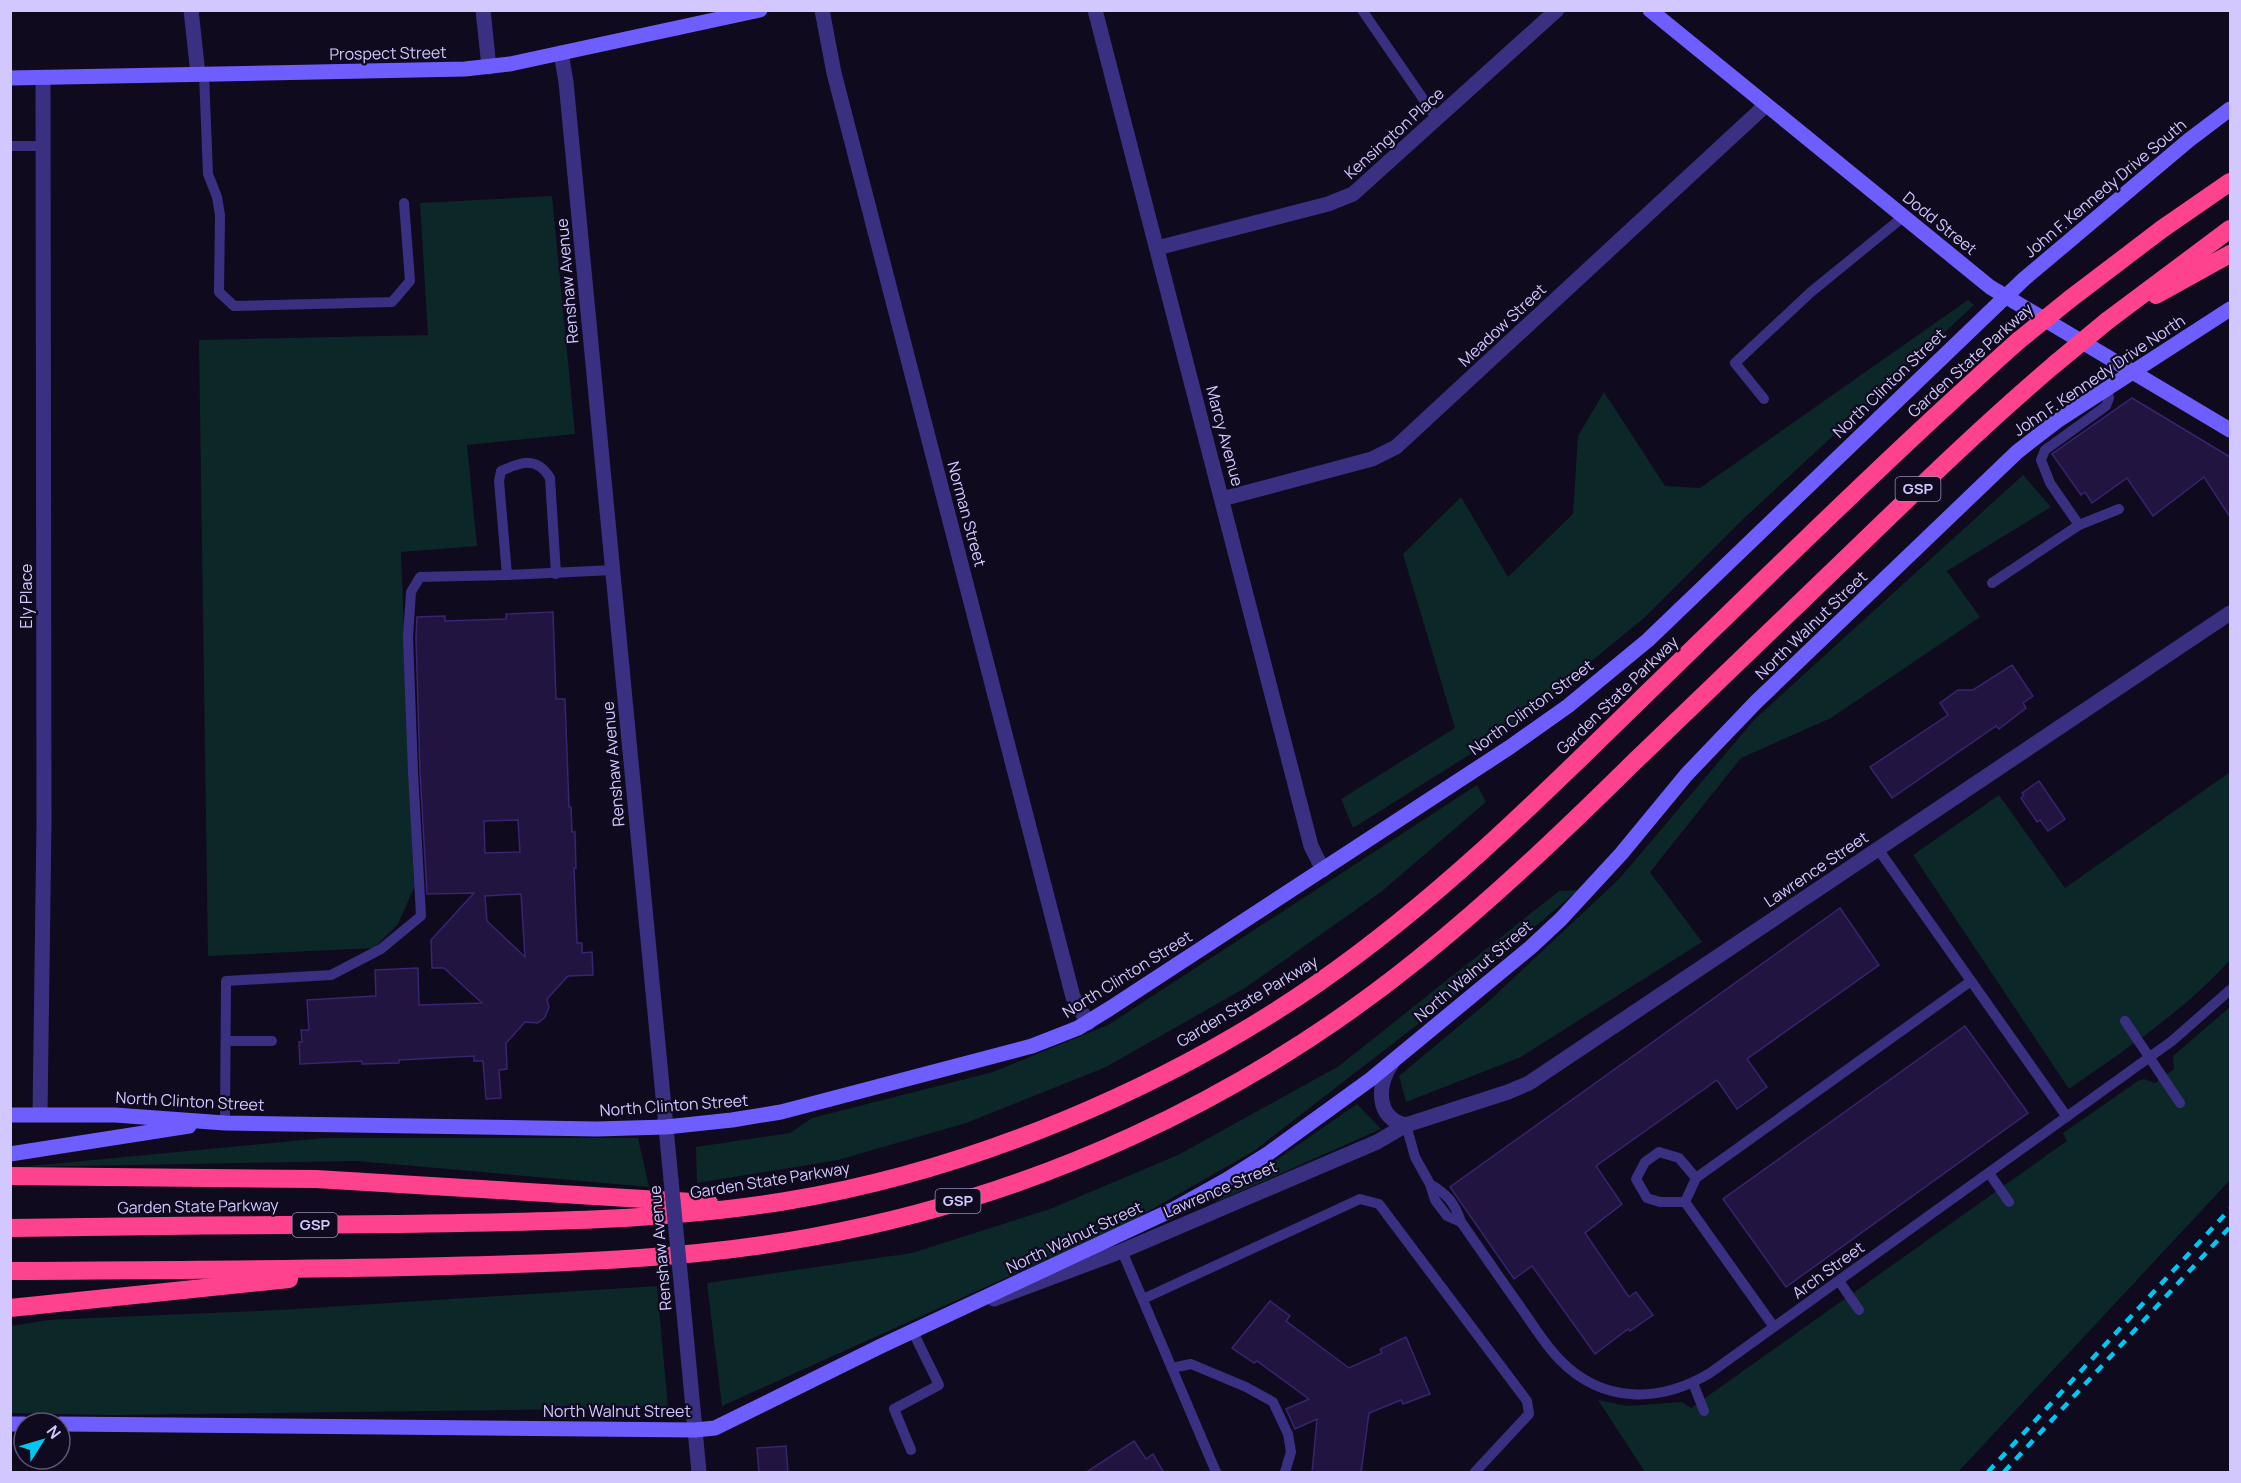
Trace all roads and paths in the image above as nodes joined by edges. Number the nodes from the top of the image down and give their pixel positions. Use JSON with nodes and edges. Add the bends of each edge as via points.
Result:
{"nodes":[{"id":1,"x":191,"y":10,"type":"edge"},
{"id":2,"x":483,"y":10,"type":"edge"},
{"id":3,"x":760,"y":10,"type":"edge"},
{"id":4,"x":822,"y":10,"type":"edge"},
{"id":5,"x":1095,"y":10,"type":"edge"},
{"id":6,"x":1362,"y":10,"type":"edge"},
{"id":7,"x":1557,"y":10,"type":"edge"},
{"id":8,"x":1650,"y":10,"type":"edge"},
{"id":9,"x":717,"y":15,"type":"edge"},
{"id":10,"x":561,"y":53,"type":"junction"},
{"id":11,"x":489,"y":67,"type":"junction"},
{"id":12,"x":201,"y":74,"type":"junction"},
{"id":13,"x":10,"y":78,"type":"edge"},
{"id":14,"x":43,"y":78,"type":"junction"},
{"id":15,"x":1766,"y":105,"type":"junction"},
{"id":16,"x":2230,"y":109,"type":"edge"},
{"id":17,"x":1437,"y":119,"type":"junction"},
{"id":18,"x":10,"y":146,"type":"edge"},
{"id":19,"x":43,"y":147,"type":"junction"},
{"id":20,"x":2230,"y":182,"type":"edge"},
{"id":21,"x":404,"y":203,"type":"dead end"},
{"id":22,"x":1903,"y":217,"type":"junction"},
{"id":23,"x":2230,"y":229,"type":"edge"},
{"id":24,"x":1157,"y":248,"type":"junction"},
{"id":25,"x":2230,"y":254,"type":"edge"},
{"id":26,"x":2005,"y":297,"type":"junction"},
{"id":27,"x":2230,"y":309,"type":"edge"},
{"id":28,"x":2107,"y":321,"type":"junction"},
{"id":29,"x":2132,"y":372,"type":"junction"},
{"id":30,"x":2107,"y":388,"type":"junction"},
{"id":31,"x":1764,"y":399,"type":"dead end"},
{"id":32,"x":2230,"y":430,"type":"edge"},
{"id":33,"x":1222,"y":499,"type":"junction"},
{"id":34,"x":2119,"y":509,"type":"dead end"},
{"id":35,"x":2079,"y":525,"type":"junction"},
{"id":36,"x":613,"y":570,"type":"junction"},
{"id":37,"x":556,"y":574,"type":"junction"},
{"id":38,"x":507,"y":575,"type":"junction"},
{"id":39,"x":1888,"y":577,"type":"joint"},
{"id":40,"x":1992,"y":583,"type":"dead end"},
{"id":41,"x":2230,"y":613,"type":"edge"},
{"id":42,"x":1878,"y":849,"type":"junction"},
{"id":43,"x":1323,"y":870,"type":"junction"},
{"id":44,"x":1971,"y":981,"type":"junction"},
{"id":45,"x":2230,"y":990,"type":"edge"},
{"id":46,"x":2125,"y":1021,"type":"dead end"},
{"id":47,"x":1088,"y":1023,"type":"junction"},
{"id":48,"x":226,"y":1041,"type":"junction"},
{"id":49,"x":272,"y":1041,"type":"dead end"},
{"id":50,"x":2150,"y":1058,"type":"junction"},
{"id":51,"x":1392,"y":1063,"type":"junction"},
{"id":52,"x":2180,"y":1103,"type":"dead end"},
{"id":53,"x":10,"y":1115,"type":"edge"},
{"id":54,"x":40,"y":1115,"type":"junction"},
{"id":55,"x":2067,"y":1117,"type":"junction"},
{"id":56,"x":225,"y":1123,"type":"junction"},
{"id":57,"x":1406,"y":1125,"type":"junction"},
{"id":58,"x":666,"y":1126,"type":"junction"},
{"id":59,"x":10,"y":1154,"type":"edge"},
{"id":60,"x":1989,"y":1173,"type":"junction"},
{"id":61,"x":10,"y":1176,"type":"edge"},
{"id":62,"x":1696,"y":1178,"type":"junction"},
{"id":63,"x":1685,"y":1202,"type":"junction"},
{"id":64,"x":2009,"y":1203,"type":"dead end"},
{"id":65,"x":756,"y":1205,"type":"junction"},
{"id":66,"x":10,"y":1228,"type":"edge"},
{"id":67,"x":1122,"y":1251,"type":"junction"},
{"id":68,"x":409,"y":1267,"type":"junction"},
{"id":69,"x":10,"y":1272,"type":"edge"},
{"id":70,"x":1839,"y":1281,"type":"junction"},
{"id":71,"x":1143,"y":1299,"type":"junction"},
{"id":72,"x":10,"y":1308,"type":"edge"},
{"id":73,"x":1859,"y":1310,"type":"dead end"},
{"id":74,"x":944,"y":1318,"type":"junction"},
{"id":75,"x":1774,"y":1327,"type":"junction"},
{"id":76,"x":913,"y":1332,"type":"junction"},
{"id":77,"x":1172,"y":1368,"type":"junction"},
{"id":78,"x":1693,"y":1383,"type":"junction"},
{"id":79,"x":1704,"y":1411,"type":"dead end"},
{"id":80,"x":72,"y":1424,"type":"edge"},
{"id":81,"x":695,"y":1430,"type":"junction"},
{"id":82,"x":911,"y":1450,"type":"dead end"},
{"id":83,"x":699,"y":1473,"type":"edge"},
{"id":84,"x":1216,"y":1473,"type":"edge"},
{"id":85,"x":1285,"y":1473,"type":"edge"},
{"id":86,"x":1474,"y":1473,"type":"edge"}],
"edges":[{"from":1,"to":12,"type":"street"},
{"from":2,"to":11,"type":"street"},
{"from":3,"to":9,"type":"main road","name":"Prospect Street"},
{"from":4,"to":47,"type":"street","name":"Norman Street","via":[[837,84],[1073,996]]},
{"from":5,"to":24,"type":"street","name":"Marcy Avenue"},
{"from":6,"to":17,"type":"lane"},
{"from":7,"to":17,"type":"street","name":"Kensington Place"},
{"from":8,"to":15,"type":"main road","name":"Dodd Street"},
{"from":9,"to":10,"type":"main road","name":"Prospect Street"},
{"from":10,"to":11,"type":"main road","name":"Prospect Street"},
{"from":10,"to":36,"type":"street","name":"Renshaw Avenue"},
{"from":11,"to":12,"type":"main road","name":"Prospect Street"},
{"from":12,"to":14,"type":"main road","name":"Prospect Street"},
{"from":12,"to":21,"type":"lane","via":[[208,174],[220,215],[219,292],[234,306],[392,302],[410,281]]},
{"from":13,"to":14,"type":"main road","name":"Prospect Street"},
{"from":14,"to":19,"type":"street","name":"Ely Place"},
{"from":15,"to":22,"type":"main road","name":"Dodd Street"},
{"from":15,"to":33,"type":"street","name":"Meadow Street","via":[[1396,447],[1372,459]]},
{"from":16,"to":26,"type":"main road","name":"John F. Kennedy Drive South"},
{"from":17,"to":24,"type":"street","name":"Kensington Place","via":[[1363,186],[1341,200]]},
{"from":18,"to":19,"type":"lane"},
{"from":19,"to":54,"type":"street","name":"Ely Place","via":[[44,811]]},
{"from":20,"to":65,"type":"highway","name":"Garden State Parkway","number":"GSP","bridge":true,"via":[[2152,236],[2018,341],[1896,452],[1533,804],[1430,896],[1294,999],[1245,1030],[1113,1098],[996,1145],[889,1178]]},
{"from":22,"to":26,"type":"main road","name":"Dodd Street"},
{"from":22,"to":31,"type":"lane","via":[[1811,292],[1735,363]]},
{"from":23,"to":28,"type":"highway","number":"GSP"},
{"from":24,"to":33,"type":"street","name":"Marcy Avenue"},
{"from":25,"to":28,"type":"highway"},
{"from":26,"to":29,"type":"main road","name":"Dodd Street"},
{"from":26,"to":43,"type":"main road","name":"North Clinton Street","via":[[1640,647],[1568,706]]},
{"from":27,"to":29,"type":"main road","name":"John F. Kennedy Drive North"},
{"from":28,"to":68,"type":"highway","number":"GSP","bridge":true,"via":[[1976,434],[1471,915],[1393,979],[1263,1068],[1114,1145],[1041,1174],[913,1215],[813,1237],[646,1259]]},
{"from":29,"to":30,"type":"main road","name":"John F. Kennedy Drive North"},
{"from":29,"to":32,"type":"main road","name":"Dodd Street"},
{"from":30,"to":35,"type":"lane","via":[[2106,406],[2045,450],[2041,460],[2050,483]]},
{"from":30,"to":39,"type":"main road","name":"John F. Kennedy Drive North","via":[[2030,440]]},
{"from":33,"to":43,"type":"street","name":"Marcy Avenue","via":[[1311,846]]},
{"from":34,"to":35,"type":"lane"},
{"from":35,"to":40,"type":"lane"},
{"from":36,"to":37,"type":"lane"},
{"from":36,"to":58,"type":"street","name":"Renshaw Avenue"},
{"from":37,"to":38,"type":"lane"},
{"from":37,"to":38,"type":"lane","via":[[550,478],[544,467],[533,463],[501,471]]},
{"from":38,"to":48,"type":"lane","via":[[420,577],[411,592],[408,648],[421,916],[381,949],[331,975],[226,981]]},
{"from":39,"to":51,"type":"main road","name":"North Walnut Street","via":[[1686,774],[1562,919]]},
{"from":41,"to":42,"type":"street","name":"Lawrence Street"},
{"from":42,"to":44,"type":"lane"},
{"from":42,"to":57,"type":"street","name":"Lawrence Street","via":[[1534,1080]]},
{"from":43,"to":47,"type":"main road","name":"North Clinton Street"},
{"from":44,"to":55,"type":"lane"},
{"from":44,"to":62,"type":"lane"},
{"from":45,"to":50,"type":"lane","name":"Arch Street"},
{"from":46,"to":50,"type":"lane"},
{"from":47,"to":58,"type":"main road","name":"North Clinton Street","via":[[1032,1046],[781,1112]]},
{"from":48,"to":49,"type":"lane"},
{"from":48,"to":56,"type":"lane"},
{"from":50,"to":52,"type":"lane"},
{"from":50,"to":55,"type":"lane","name":"Arch Street"},
{"from":51,"to":57,"type":"street","via":[[1382,1080],[1381,1096],[1390,1117]]},
{"from":51,"to":74,"type":"main road","name":"North Walnut Street","via":[[1226,1180],[1149,1222]]},
{"from":53,"to":54,"type":"main road","name":"North Clinton Street"},
{"from":54,"to":56,"type":"main road","name":"North Clinton Street","via":[[115,1114]]},
{"from":55,"to":60,"type":"lane","name":"Arch Street"},
{"from":56,"to":58,"type":"main road","name":"North Clinton Street","via":[[597,1129]]},
{"from":56,"to":59,"type":"main road"},
{"from":57,"to":67,"type":"street","name":"Lawrence Street","via":[[1377,1142]]},
{"from":57,"to":78,"type":"lane","name":"Arch Street","via":[[1415,1157],[1430,1184],[1445,1192],[1457,1208],[1461,1222],[1563,1364],[1579,1377],[1614,1392],[1667,1392]]},
{"from":58,"to":81,"type":"street","name":"Renshaw Avenue","bridge":true},
{"from":60,"to":64,"type":"lane"},
{"from":60,"to":70,"type":"lane","name":"Arch Street"},
{"from":61,"to":65,"type":"highway","via":[[315,1179]]},
{"from":62,"to":63,"type":"lane"},
{"from":62,"to":63,"type":"lane","via":[[1679,1158],[1659,1152],[1645,1162],[1636,1179],[1647,1198]]},
{"from":63,"to":75,"type":"lane"},
{"from":65,"to":66,"type":"highway","name":"Garden State Parkway","number":"GSP","via":[[655,1217],[551,1222]]},
{"from":67,"to":71,"type":"lane"},
{"from":67,"to":74,"type":"street","name":"Lawrence Street"},
{"from":68,"to":69,"type":"highway","number":"GSP"},
{"from":68,"to":72,"type":"highway"},
{"from":70,"to":73,"type":"lane"},
{"from":70,"to":75,"type":"lane","name":"Arch Street"},
{"from":71,"to":77,"type":"lane"},
{"from":71,"to":86,"type":"lane","via":[[1360,1199],[1378,1204],[1527,1401],[1529,1414]]},
{"from":74,"to":76,"type":"main road","name":"North Walnut Street"},
{"from":75,"to":78,"type":"lane","name":"Arch Street"},
{"from":76,"to":81,"type":"main road","name":"North Walnut Street","via":[[727,1423]]},
{"from":76,"to":82,"type":"lane","via":[[939,1385],[894,1409]]},
{"from":77,"to":84,"type":"lane"},
{"from":77,"to":85,"type":"lane","via":[[1191,1364],[1273,1402],[1288,1434],[1290,1452]]},
{"from":78,"to":79,"type":"lane"},
{"from":80,"to":81,"type":"main road","name":"North Walnut Street"},
{"from":81,"to":83,"type":"street","name":"Renshaw Avenue"}]}
